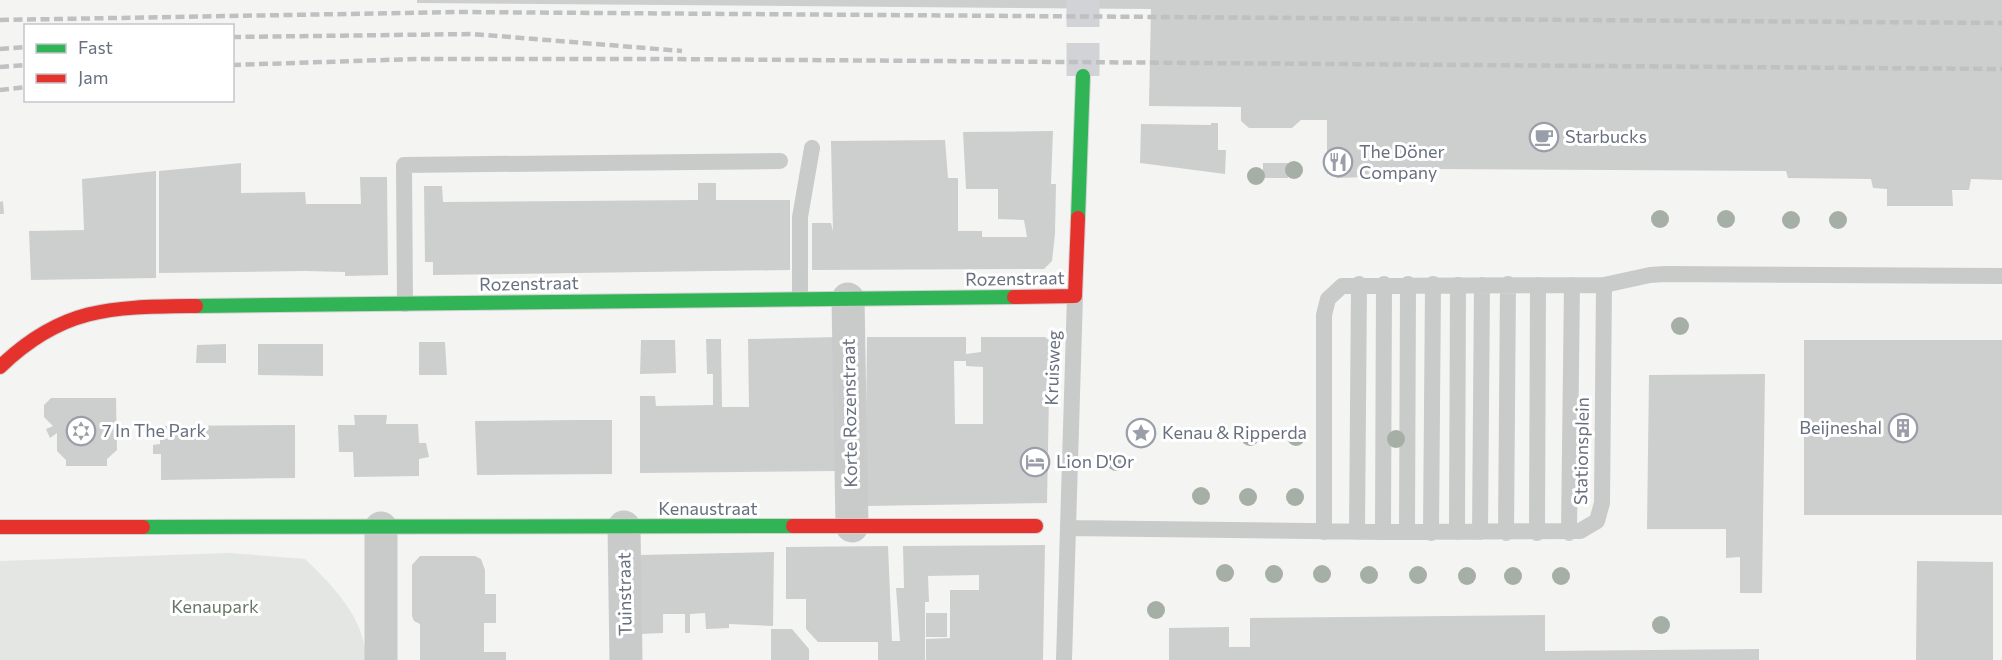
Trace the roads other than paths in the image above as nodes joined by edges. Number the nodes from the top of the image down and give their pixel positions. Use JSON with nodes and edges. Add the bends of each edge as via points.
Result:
{"nodes":[{"id":1,"x":1083,"y":76,"type":"tunnel mouth"},
{"id":2,"x":812,"y":148,"type":"dead end"},
{"id":3,"x":780,"y":160,"type":"dead end"},
{"id":4,"x":2002,"y":276,"type":"edge"},
{"id":5,"x":1359,"y":284,"type":"junction"},
{"id":6,"x":1384,"y":284,"type":"junction"},
{"id":7,"x":1408,"y":284,"type":"junction"},
{"id":8,"x":1433,"y":284,"type":"junction"},
{"id":9,"x":1508,"y":284,"type":"junction"},
{"id":10,"x":1458,"y":285,"type":"junction"},
{"id":11,"x":1482,"y":285,"type":"junction"},
{"id":12,"x":1538,"y":285,"type":"junction"},
{"id":13,"x":1572,"y":285,"type":"junction"},
{"id":14,"x":1604,"y":285,"type":"junction"},
{"id":15,"x":1075,"y":296,"type":"junction"},
{"id":16,"x":800,"y":299,"type":"junction"},
{"id":17,"x":848,"y":299,"type":"junction"},
{"id":18,"x":405,"y":304,"type":"junction"},
{"id":19,"x":0,"y":367,"type":"edge"},
{"id":20,"x":852,"y":526,"type":"junction"},
{"id":21,"x":1036,"y":526,"type":"dead end"},
{"id":22,"x":0,"y":527,"type":"edge"},
{"id":23,"x":624,"y":527,"type":"junction"},
{"id":24,"x":381,"y":528,"type":"junction"},
{"id":25,"x":1068,"y":528,"type":"junction"},
{"id":26,"x":1324,"y":532,"type":"junction"},
{"id":27,"x":1357,"y":532,"type":"junction"},
{"id":28,"x":1383,"y":532,"type":"junction"},
{"id":29,"x":1407,"y":532,"type":"junction"},
{"id":30,"x":1431,"y":532,"type":"junction"},
{"id":31,"x":1457,"y":532,"type":"junction"},
{"id":32,"x":1480,"y":532,"type":"junction"},
{"id":33,"x":1506,"y":533,"type":"junction"},
{"id":34,"x":1537,"y":533,"type":"junction"},
{"id":35,"x":1569,"y":533,"type":"junction"},
{"id":36,"x":381,"y":660,"type":"edge"},
{"id":37,"x":626,"y":660,"type":"edge"},
{"id":38,"x":1064,"y":660,"type":"edge"}],
"edges":[{"from":1,"to":15,"type":"street","name":"Kruisweg"},
{"from":2,"to":16,"type":"lane","via":[[800,217]]},
{"from":3,"to":18,"type":"lane","via":[[404,165]]},
{"from":4,"to":14,"type":"lane","via":[[1650,275]]},
{"from":5,"to":6,"type":"lane"},
{"from":5,"to":26,"type":"lane","via":[[1337,288],[1326,304]]},
{"from":5,"to":27,"type":"lane"},
{"from":6,"to":7,"type":"lane"},
{"from":6,"to":28,"type":"lane"},
{"from":7,"to":8,"type":"lane"},
{"from":7,"to":29,"type":"lane"},
{"from":8,"to":10,"type":"lane"},
{"from":8,"to":30,"type":"lane"},
{"from":9,"to":11,"type":"lane"},
{"from":9,"to":12,"type":"lane"},
{"from":9,"to":33,"type":"lane"},
{"from":10,"to":11,"type":"lane"},
{"from":10,"to":31,"type":"lane"},
{"from":11,"to":32,"type":"lane"},
{"from":12,"to":13,"type":"lane"},
{"from":12,"to":34,"type":"lane"},
{"from":13,"to":14,"type":"lane"},
{"from":13,"to":35,"type":"lane"},
{"from":14,"to":35,"type":"lane","name":"Stationsplein","via":[[1601,513],[1597,521]]},
{"from":15,"to":17,"type":"street","name":"Rozenstraat"},
{"from":15,"to":25,"type":"lane","name":"Kruisweg"},
{"from":16,"to":17,"type":"street","name":"Rozenstraat"},
{"from":16,"to":18,"type":"street","name":"Rozenstraat"},
{"from":17,"to":20,"type":"street","name":"Korte Rozenstraat"},
{"from":18,"to":19,"type":"street","name":"Rozenstraat","via":[[96,311],[48,331],[19,348]]},
{"from":20,"to":21,"type":"street","name":"Kenaustraat"},
{"from":20,"to":23,"type":"street","name":"Kenaustraat"},
{"from":22,"to":24,"type":"street"},
{"from":23,"to":24,"type":"street","name":"Kenaustraat"},
{"from":23,"to":37,"type":"street","name":"Tuinstraat"},
{"from":24,"to":36,"type":"street"},
{"from":25,"to":26,"type":"lane","name":"Stationsplein"},
{"from":25,"to":38,"type":"lane","name":"Kruisweg"},
{"from":26,"to":27,"type":"lane","name":"Stationsplein"},
{"from":27,"to":28,"type":"lane","name":"Stationsplein"},
{"from":28,"to":29,"type":"lane","name":"Stationsplein"},
{"from":29,"to":30,"type":"lane","name":"Stationsplein"},
{"from":30,"to":31,"type":"lane","name":"Stationsplein"},
{"from":31,"to":32,"type":"lane","name":"Stationsplein"},
{"from":32,"to":33,"type":"lane","name":"Stationsplein"},
{"from":33,"to":34,"type":"lane","name":"Stationsplein"},
{"from":34,"to":35,"type":"lane","name":"Stationsplein"}]}
